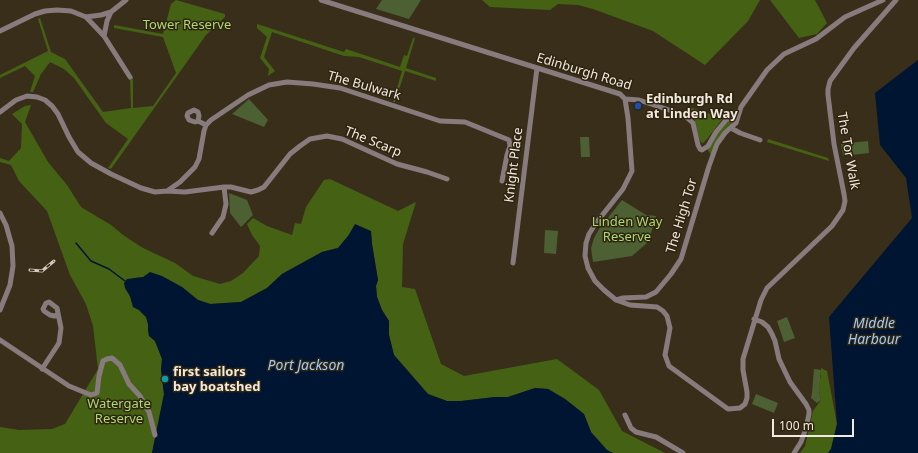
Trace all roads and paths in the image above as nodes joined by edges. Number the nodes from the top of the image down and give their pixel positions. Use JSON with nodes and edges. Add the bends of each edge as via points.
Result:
{"nodes":[{"id":1,"x":126,"y":0,"type":"edge"},
{"id":2,"x":320,"y":0,"type":"edge"},
{"id":3,"x":883,"y":0,"type":"edge"},
{"id":4,"x":896,"y":0,"type":"edge"},
{"id":5,"x":111,"y":12,"type":"junction"},
{"id":6,"x":86,"y":17,"type":"junction"},
{"id":7,"x":0,"y":31,"type":"edge"},
{"id":8,"x":104,"y":36,"type":"junction"},
{"id":9,"x":537,"y":68,"type":"junction"},
{"id":10,"x":130,"y":77,"type":"dead end"},
{"id":11,"x":625,"y":99,"type":"junction"},
{"id":12,"x":0,"y":112,"type":"edge"},
{"id":13,"x":738,"y":116,"type":"junction"},
{"id":14,"x":198,"y":121,"type":"dead end"},
{"id":15,"x":206,"y":125,"type":"junction"},
{"id":16,"x":731,"y":128,"type":"junction"},
{"id":17,"x":760,"y":140,"type":"dead end"},
{"id":18,"x":447,"y":179,"type":"dead end"},
{"id":19,"x":502,"y":182,"type":"dead end"},
{"id":20,"x":224,"y":187,"type":"junction"},
{"id":21,"x":167,"y":191,"type":"junction"},
{"id":22,"x":0,"y":213,"type":"edge"},
{"id":23,"x":212,"y":233,"type":"dead end"},
{"id":24,"x":513,"y":263,"type":"dead end"},
{"id":25,"x":616,"y":300,"type":"junction"},
{"id":26,"x":0,"y":310,"type":"edge"},
{"id":27,"x":58,"y":315,"type":"dead end"},
{"id":28,"x":754,"y":319,"type":"junction"},
{"id":29,"x":0,"y":340,"type":"edge"},
{"id":30,"x":42,"y":369,"type":"junction"},
{"id":31,"x":625,"y":416,"type":"dead end"},
{"id":32,"x":155,"y":435,"type":"dead end"},
{"id":33,"x":683,"y":453,"type":"edge"},
{"id":34,"x":794,"y":453,"type":"edge"}],
"edges":[{"from":1,"to":5,"type":"street"},
{"from":2,"to":9,"type":"street","name":"Edinburgh Road"},
{"from":3,"to":13,"type":"street","via":[[852,13],[820,36],[784,54],[767,70],[741,107]]},
{"from":4,"to":28,"type":"street","name":"The Tor Walk","via":[[854,48],[830,81],[828,89],[834,144],[845,201],[843,210],[832,226],[767,288]]},
{"from":5,"to":6,"type":"street"},
{"from":5,"to":8,"type":"street"},
{"from":6,"to":7,"type":"street","via":[[58,10],[45,11]]},
{"from":6,"to":8,"type":"street"},
{"from":8,"to":10,"type":"street"},
{"from":9,"to":11,"type":"street","name":"Edinburgh Road","via":[[620,94]]},
{"from":9,"to":24,"type":"street","name":"Knight Place"},
{"from":11,"to":13,"type":"street","name":"Edinburgh Road","via":[[639,100],[689,118],[702,150],[708,146],[726,120]]},
{"from":11,"to":25,"type":"street","via":[[632,171],[623,189],[596,223],[586,244],[585,256],[595,281]]},
{"from":12,"to":21,"type":"street","via":[[16,100],[27,96],[45,100],[58,114],[78,152],[91,163],[141,188],[155,192]]},
{"from":13,"to":16,"type":"street","name":"The High Tor"},
{"from":14,"to":15,"type":"street"},
{"from":15,"to":19,"type":"street","name":"The Bulwark","via":[[248,95],[269,85],[287,82],[340,88],[440,120],[465,122],[509,140]]},
{"from":15,"to":21,"type":"street","via":[[195,167]]},
{"from":16,"to":17,"type":"street"},
{"from":16,"to":25,"type":"street","name":"The High Tor","via":[[717,144],[681,259],[671,274],[656,292],[646,297]]},
{"from":18,"to":20,"type":"street","name":"The Scarp","via":[[397,164],[342,139],[327,136],[310,139],[300,146],[290,154],[264,187],[258,190],[251,192]]},
{"from":20,"to":21,"type":"street","name":"The Scarp"},
{"from":20,"to":23,"type":"street","via":[[226,204],[223,216]]},
{"from":22,"to":26,"type":"street","via":[[12,246],[13,266],[10,285]]},
{"from":25,"to":28,"type":"street","name":"The Tor Walk","via":[[630,305],[657,307],[663,311],[670,328],[665,356],[669,366],[728,409],[740,408],[745,404],[747,392],[743,359]]},
{"from":27,"to":30,"type":"street","via":[[62,328],[59,343]]},
{"from":28,"to":34,"type":"street","via":[[768,327],[790,382],[809,410],[806,428]]},
{"from":29,"to":30,"type":"street"},
{"from":30,"to":32,"type":"street","via":[[69,386],[91,395],[97,393],[103,362],[112,358],[120,365],[128,384],[140,396],[149,412]]},
{"from":31,"to":33,"type":"street","via":[[636,432],[656,438]]}]}
